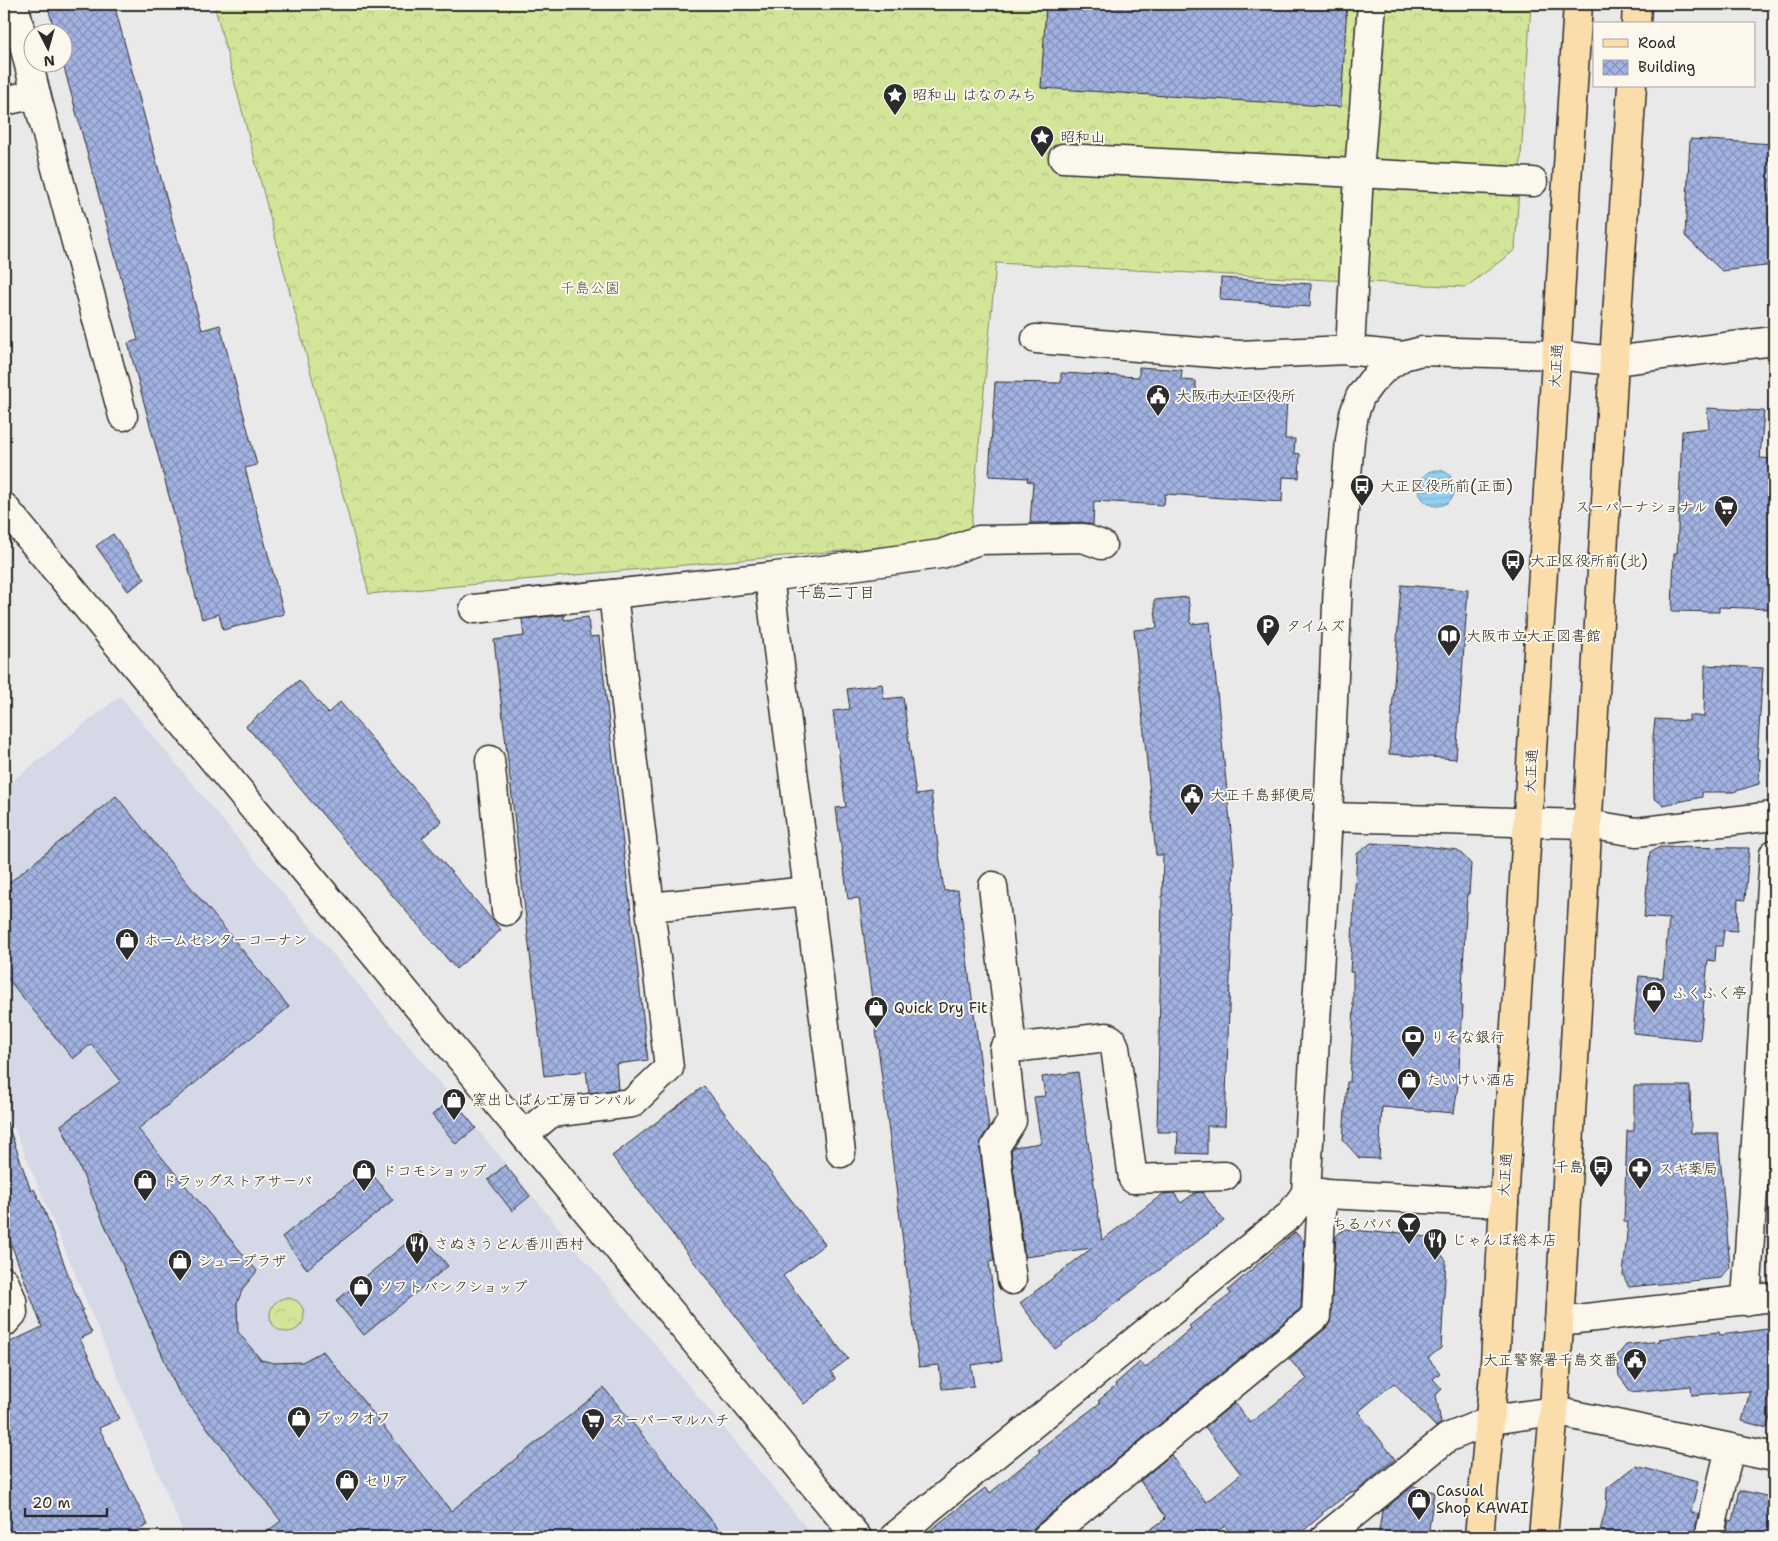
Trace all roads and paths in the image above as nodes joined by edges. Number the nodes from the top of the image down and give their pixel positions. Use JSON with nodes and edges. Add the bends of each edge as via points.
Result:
{"nodes":[{"id":1,"x":14,"y":4,"type":"edge"},
{"id":2,"x":1372,"y":4,"type":"edge"},
{"id":3,"x":1578,"y":4,"type":"edge"},
{"id":4,"x":1637,"y":4,"type":"edge"},
{"id":5,"x":1636,"y":22,"type":"edge"},
{"id":6,"x":1632,"y":88,"type":"edge"},
{"id":7,"x":36,"y":94,"type":"junction"},
{"id":8,"x":4,"y":101,"type":"edge"},
{"id":9,"x":1063,"y":158,"type":"dead end"},
{"id":10,"x":1359,"y":173,"type":"junction"},
{"id":11,"x":1532,"y":182,"type":"dead end"},
{"id":12,"x":1036,"y":339,"type":"dead end"},
{"id":13,"x":1774,"y":341,"type":"edge"},
{"id":14,"x":1350,"y":351,"type":"junction"},
{"id":15,"x":1556,"y":355,"type":"junction"},
{"id":16,"x":1403,"y":356,"type":"junction"},
{"id":17,"x":1614,"y":361,"type":"junction"},
{"id":18,"x":123,"y":416,"type":"dead end"},
{"id":19,"x":4,"y":507,"type":"edge"},
{"id":20,"x":1102,"y":545,"type":"dead end"},
{"id":21,"x":769,"y":577,"type":"junction"},
{"id":22,"x":613,"y":594,"type":"junction"},
{"id":23,"x":474,"y":609,"type":"dead end"},
{"id":24,"x":490,"y":760,"type":"dead end"},
{"id":25,"x":1774,"y":816,"type":"edge"},
{"id":26,"x":1328,"y":818,"type":"junction"},
{"id":27,"x":1528,"y":823,"type":"junction"},
{"id":28,"x":1587,"y":824,"type":"junction"},
{"id":29,"x":1774,"y":854,"type":"edge"},
{"id":30,"x":993,"y":886,"type":"dead end"},
{"id":31,"x":808,"y":890,"type":"junction"},
{"id":32,"x":650,"y":907,"type":"junction"},
{"id":33,"x":506,"y":911,"type":"dead end"},
{"id":34,"x":1012,"y":1048,"type":"junction"},
{"id":35,"x":524,"y":1135,"type":"junction"},
{"id":36,"x":841,"y":1154,"type":"dead end"},
{"id":37,"x":1225,"y":1176,"type":"dead end"},
{"id":38,"x":1764,"y":1188,"type":"edge"},
{"id":39,"x":1314,"y":1193,"type":"junction"},
{"id":40,"x":1504,"y":1203,"type":"junction"},
{"id":41,"x":1012,"y":1280,"type":"dead end"},
{"id":42,"x":4,"y":1281,"type":"edge"},
{"id":43,"x":1774,"y":1297,"type":"edge"},
{"id":44,"x":1746,"y":1301,"type":"junction"},
{"id":45,"x":1559,"y":1321,"type":"junction"},
{"id":46,"x":4,"y":1323,"type":"edge"},
{"id":47,"x":1554,"y":1411,"type":"junction"},
{"id":48,"x":1491,"y":1420,"type":"junction"},
{"id":49,"x":1730,"y":1448,"type":"junction"},
{"id":50,"x":1774,"y":1457,"type":"edge"},
{"id":51,"x":858,"y":1537,"type":"edge"},
{"id":52,"x":894,"y":1537,"type":"edge"},
{"id":53,"x":1047,"y":1537,"type":"edge"},
{"id":54,"x":1325,"y":1537,"type":"edge"},
{"id":55,"x":1479,"y":1537,"type":"edge"},
{"id":56,"x":1543,"y":1537,"type":"edge"},
{"id":57,"x":1709,"y":1537,"type":"edge"}],
"edges":[{"from":1,"to":7,"type":"street"},
{"from":2,"to":10,"type":"street"},
{"from":3,"to":15,"type":"main road","name":"大正通"},
{"from":4,"to":5,"type":"main road"},
{"from":6,"to":17,"type":"main road"},
{"from":7,"to":8,"type":"street"},
{"from":7,"to":18,"type":"street"},
{"from":9,"to":10,"type":"street"},
{"from":10,"to":11,"type":"street"},
{"from":10,"to":14,"type":"street"},
{"from":12,"to":14,"type":"street","via":[[1239,355]]},
{"from":13,"to":17,"type":"street"},
{"from":14,"to":16,"type":"street"},
{"from":15,"to":16,"type":"street","via":[[1422,351]]},
{"from":15,"to":17,"type":"street"},
{"from":15,"to":27,"type":"main road","name":"大正通"},
{"from":16,"to":26,"type":"street","via":[[1371,382],[1360,397],[1354,414],[1338,582]]},
{"from":17,"to":28,"type":"main road"},
{"from":19,"to":35,"type":"street"},
{"from":20,"to":21,"type":"street","via":[[1083,538],[979,540],[941,554]]},
{"from":21,"to":22,"type":"street"},
{"from":21,"to":31,"type":"street"},
{"from":22,"to":23,"type":"street"},
{"from":22,"to":32,"type":"street"},
{"from":24,"to":33,"type":"street"},
{"from":25,"to":28,"type":"street","via":[[1636,832]]},
{"from":26,"to":27,"type":"street"},
{"from":26,"to":39,"type":"street"},
{"from":27,"to":28,"type":"street"},
{"from":27,"to":40,"type":"main road","name":"大正通"},
{"from":28,"to":45,"type":"main road"},
{"from":29,"to":38,"type":"street"},
{"from":30,"to":34,"type":"street"},
{"from":31,"to":32,"type":"street"},
{"from":31,"to":36,"type":"street"},
{"from":32,"to":35,"type":"street","via":[[669,1068],[632,1103],[551,1113]]},
{"from":34,"to":37,"type":"street","via":[[1107,1037],[1112,1040],[1134,1179]]},
{"from":34,"to":41,"type":"street","via":[[1004,1049],[1012,1121],[994,1147]]},
{"from":35,"to":51,"type":"street"},
{"from":38,"to":44,"type":"street"},
{"from":39,"to":40,"type":"street"},
{"from":39,"to":52,"type":"street"},
{"from":39,"to":53,"type":"street","via":[[1316,1316]]},
{"from":40,"to":48,"type":"main road","name":"大正通"},
{"from":42,"to":46,"type":"street","via":[[12,1300],[13,1313]]},
{"from":43,"to":44,"type":"street"},
{"from":44,"to":45,"type":"street"},
{"from":45,"to":47,"type":"main road"},
{"from":47,"to":48,"type":"street"},
{"from":47,"to":49,"type":"street"},
{"from":47,"to":56,"type":"main road"},
{"from":48,"to":54,"type":"street","via":[[1447,1438]]},
{"from":48,"to":55,"type":"main road","name":"大正通"},
{"from":49,"to":50,"type":"street"},
{"from":49,"to":57,"type":"street"}]}
